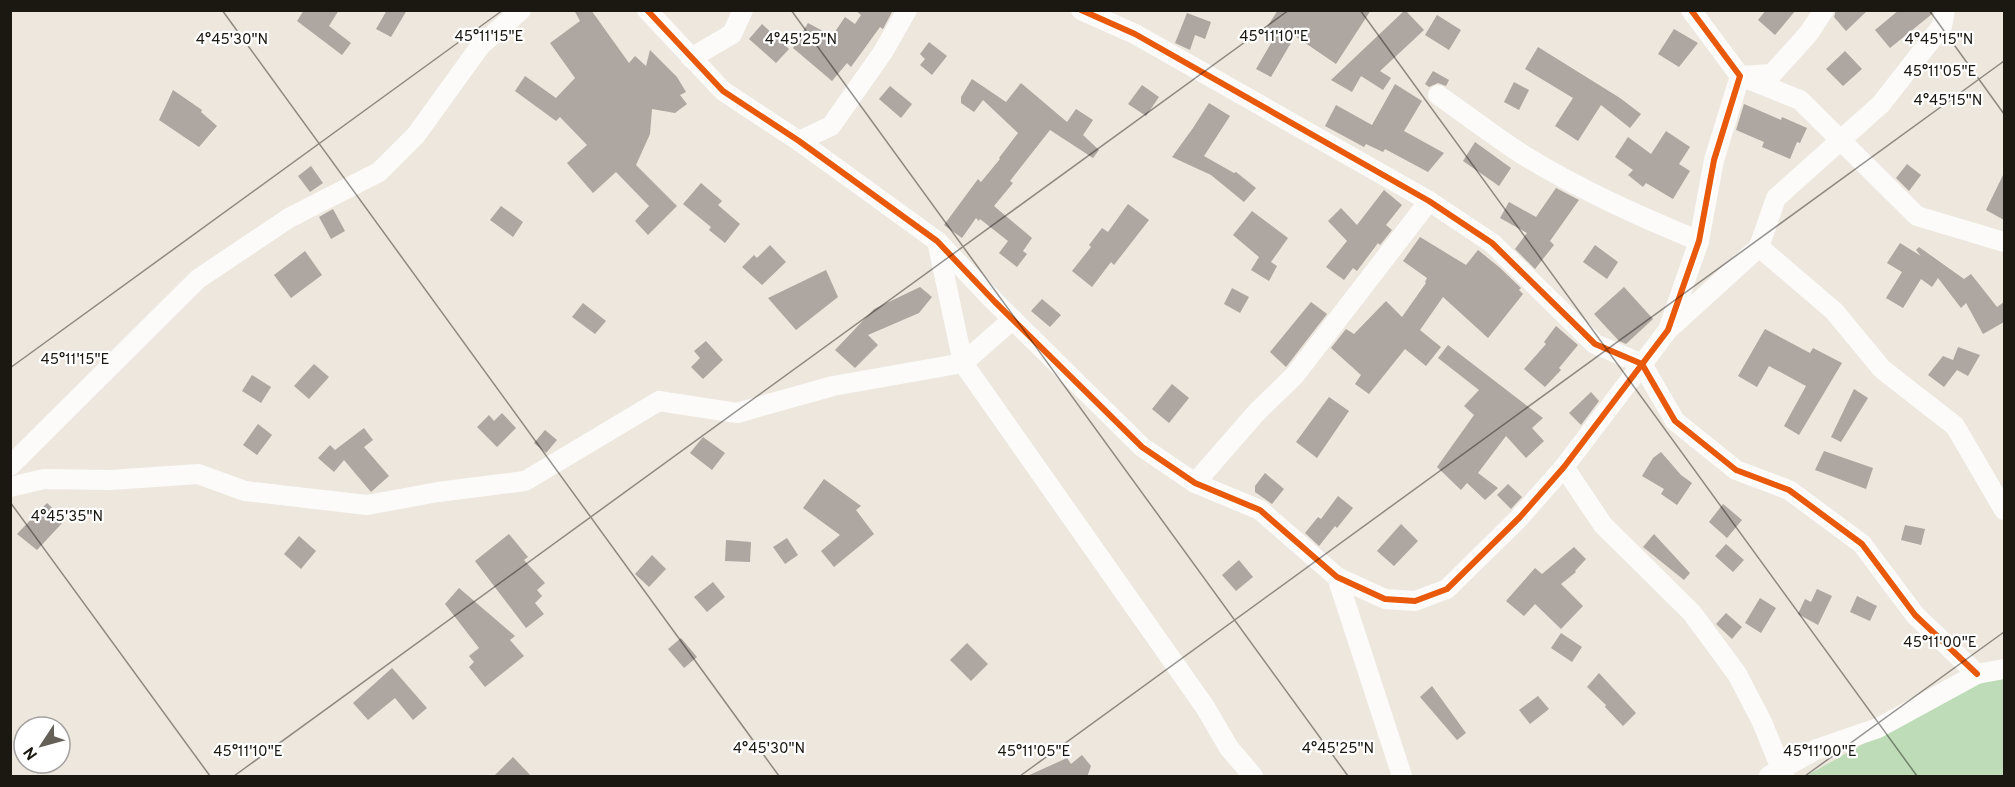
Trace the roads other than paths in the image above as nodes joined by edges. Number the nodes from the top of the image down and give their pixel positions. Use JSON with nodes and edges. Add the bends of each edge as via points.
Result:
{"nodes":[{"id":1,"x":521,"y":10,"type":"edge"},
{"id":2,"x":647,"y":10,"type":"edge"},
{"id":3,"x":743,"y":10,"type":"edge"},
{"id":4,"x":907,"y":10,"type":"edge"},
{"id":5,"x":1691,"y":10,"type":"edge"},
{"id":6,"x":1824,"y":10,"type":"edge"},
{"id":7,"x":1945,"y":10,"type":"edge"},
{"id":8,"x":1083,"y":11,"type":"edge"},
{"id":9,"x":691,"y":58,"type":"junction"},
{"id":10,"x":1740,"y":76,"type":"junction"},
{"id":11,"x":1438,"y":95,"type":"dead end"},
{"id":12,"x":1840,"y":139,"type":"junction"},
{"id":13,"x":799,"y":141,"type":"junction"},
{"id":14,"x":1429,"y":201,"type":"junction"},
{"id":15,"x":938,"y":241,"type":"junction"},
{"id":16,"x":1699,"y":241,"type":"junction"},
{"id":17,"x":2004,"y":242,"type":"edge"},
{"id":18,"x":1760,"y":247,"type":"junction"},
{"id":19,"x":1013,"y":319,"type":"junction"},
{"id":20,"x":1668,"y":330,"type":"junction"},
{"id":21,"x":963,"y":363,"type":"junction"},
{"id":22,"x":1642,"y":364,"type":"junction"},
{"id":23,"x":10,"y":466,"type":"edge"},
{"id":24,"x":1564,"y":467,"type":"junction"},
{"id":25,"x":1196,"y":483,"type":"junction"},
{"id":26,"x":10,"y":487,"type":"edge"},
{"id":27,"x":2004,"y":510,"type":"edge"},
{"id":28,"x":1337,"y":577,"type":"junction"},
{"id":29,"x":2004,"y":669,"type":"edge"},
{"id":30,"x":1977,"y":674,"type":"junction"},
{"id":31,"x":1778,"y":774,"type":"edge"},
{"id":32,"x":1253,"y":777,"type":"edge"},
{"id":33,"x":1402,"y":777,"type":"edge"}],
"edges":[{"from":1,"to":23,"type":"street","via":[[481,45],[416,135],[379,172],[289,218],[198,279]]},
{"from":2,"to":9,"type":"street"},
{"from":3,"to":9,"type":"street","via":[[732,34]]},
{"from":4,"to":13,"type":"street","via":[[831,126]]},
{"from":5,"to":10,"type":"street"},
{"from":6,"to":10,"type":"street","via":[[1772,74]]},
{"from":7,"to":12,"type":"street","via":[[1942,26],[1881,104]]},
{"from":8,"to":14,"type":"street","via":[[1135,34]]},
{"from":9,"to":13,"type":"street","via":[[723,91]]},
{"from":10,"to":12,"type":"street","via":[[1800,100]]},
{"from":10,"to":16,"type":"street","via":[[1714,160]]},
{"from":11,"to":16,"type":"street","via":[[1534,161],[1590,192]]},
{"from":12,"to":17,"type":"street","via":[[1917,216]]},
{"from":12,"to":18,"type":"street","via":[[1776,198]]},
{"from":13,"to":15,"type":"street"},
{"from":14,"to":22,"type":"street","via":[[1492,243],[1595,344]]},
{"from":14,"to":25,"type":"street","via":[[1295,375],[1256,413]]},
{"from":15,"to":19,"type":"street"},
{"from":15,"to":21,"type":"street"},
{"from":16,"to":20,"type":"street"},
{"from":18,"to":20,"type":"street"},
{"from":18,"to":27,"type":"street","via":[[1834,311],[1882,369],[1955,426]]},
{"from":19,"to":21,"type":"street"},
{"from":19,"to":25,"type":"street","via":[[1142,447]]},
{"from":20,"to":22,"type":"street"},
{"from":21,"to":26,"type":"street","via":[[833,386],[737,413],[659,401],[525,481],[367,505],[245,491],[198,474],[111,480],[44,478]]},
{"from":21,"to":32,"type":"street","via":[[1204,707],[1228,748]]},
{"from":22,"to":24,"type":"street"},
{"from":22,"to":30,"type":"street","via":[[1675,421],[1736,470],[1789,490],[1862,544],[1915,615]]},
{"from":24,"to":28,"type":"street","via":[[1447,589],[1415,601],[1385,599]]},
{"from":24,"to":31,"type":"street","via":[[1603,525],[1692,613],[1737,674],[1762,722]]},
{"from":25,"to":28,"type":"street","via":[[1260,510]]},
{"from":28,"to":33,"type":"street"},
{"from":29,"to":30,"type":"street"},
{"from":30,"to":31,"type":"street","via":[[1878,728],[1817,749]]}]}
